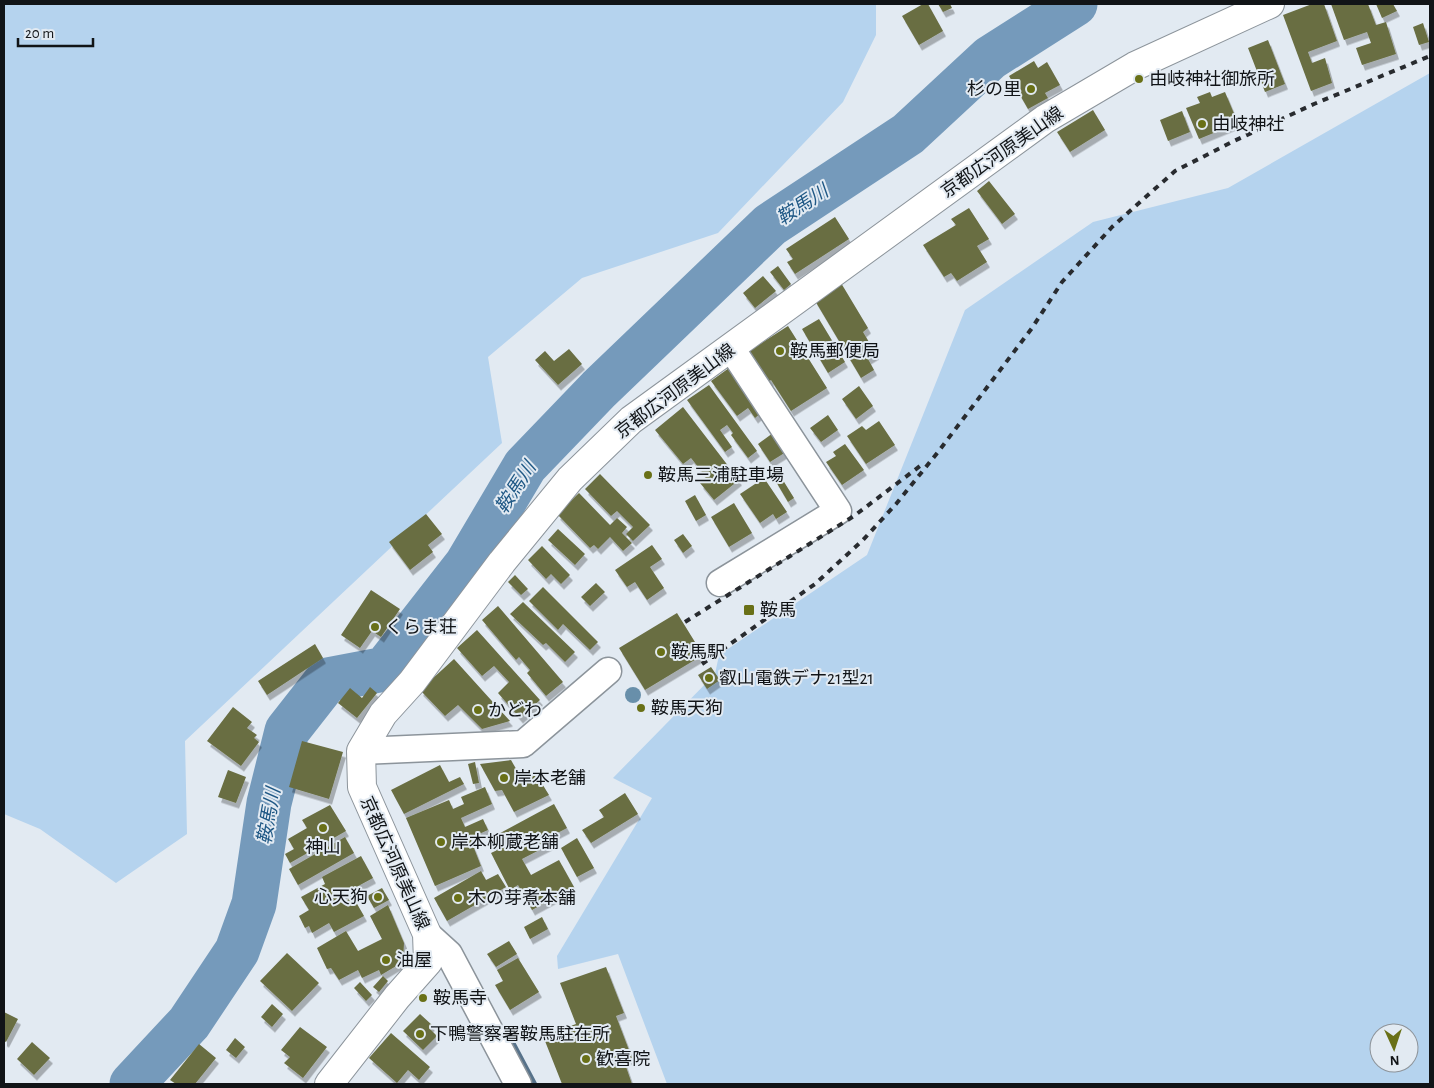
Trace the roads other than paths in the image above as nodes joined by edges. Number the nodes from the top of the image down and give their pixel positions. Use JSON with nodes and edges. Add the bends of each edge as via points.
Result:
{"nodes":[{"id":1,"x":1270,"y":4,"type":"edge"},
{"id":2,"x":731,"y":348,"type":"junction"},
{"id":3,"x":720,"y":583,"type":"dead end"},
{"id":4,"x":608,"y":671,"type":"dead end"},
{"id":5,"x":361,"y":751,"type":"junction"},
{"id":6,"x":428,"y":934,"type":"junction"},
{"id":7,"x":343,"y":1074,"type":"edge"},
{"id":8,"x":518,"y":1084,"type":"edge"}],
"edges":[{"from":1,"to":2,"type":"main road","name":"京都広河原美山線","via":[[1135,66],[1045,118]]},
{"from":2,"to":3,"type":"street","via":[[838,511]]},
{"from":2,"to":5,"type":"main road","name":"京都広河原美山線","via":[[631,420],[619,443],[570,479],[502,562],[412,682],[383,714]]},
{"from":4,"to":5,"type":"street","via":[[524,744]]},
{"from":5,"to":6,"type":"main road","name":"京都広河原美山線","via":[[362,788]]},
{"from":6,"to":7,"type":"main road","name":"京都広河原美山線","via":[[428,962],[397,997]]},
{"from":6,"to":8,"type":"street","via":[[449,954]]}]}
